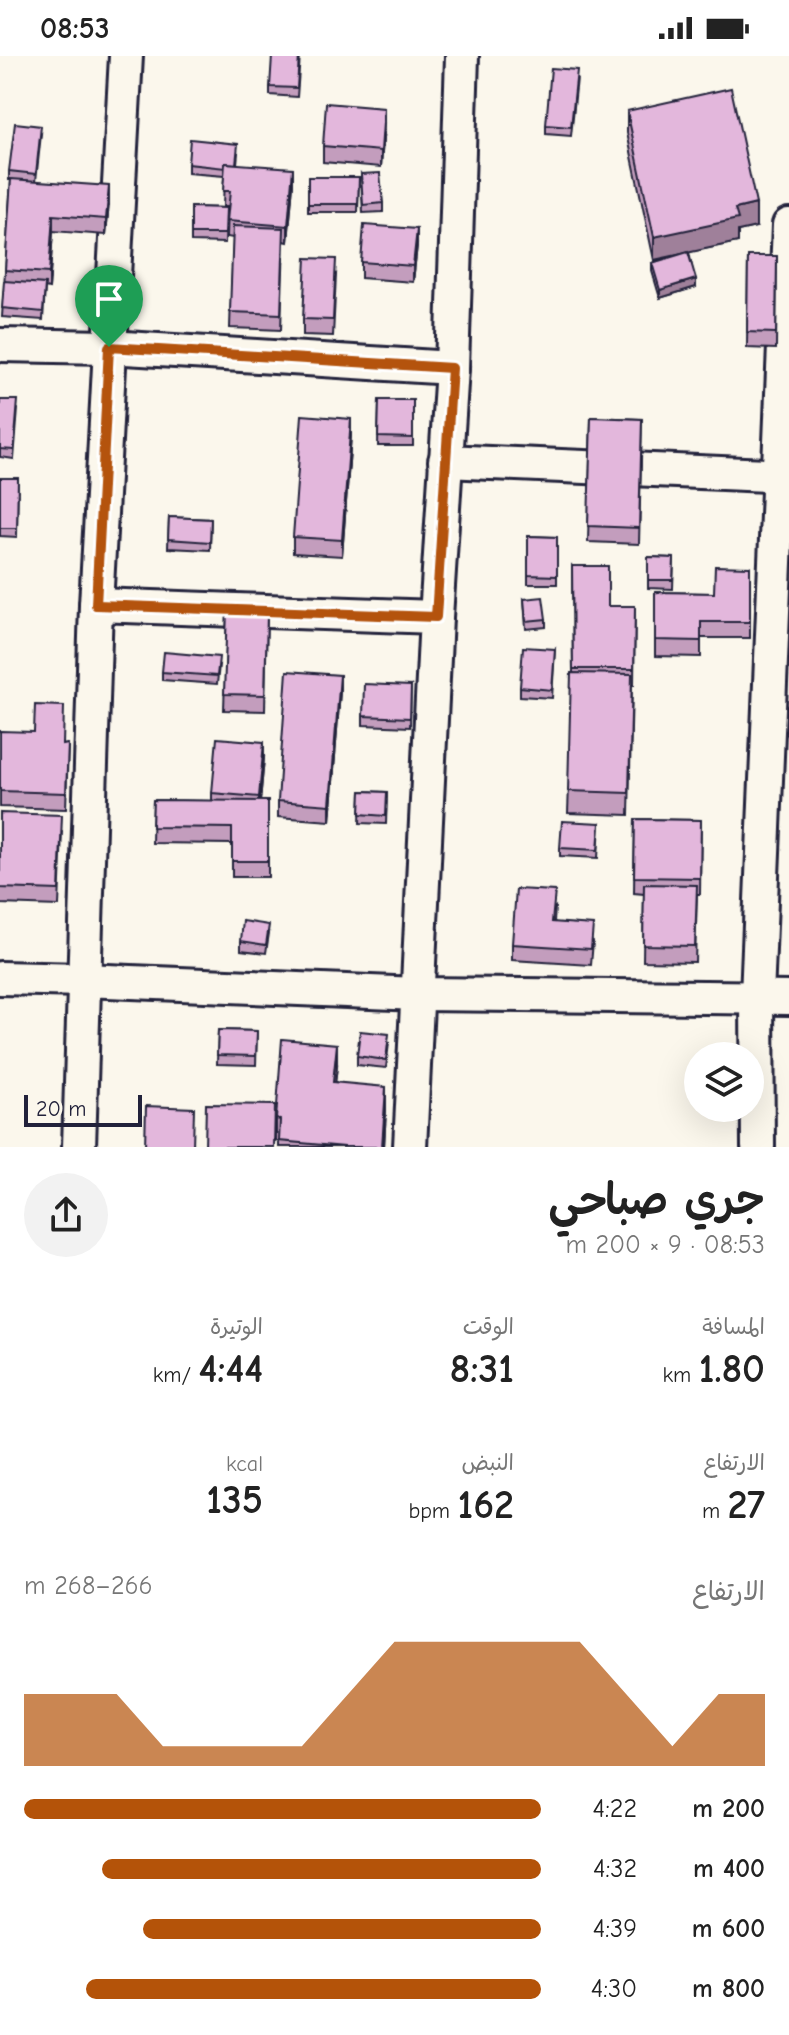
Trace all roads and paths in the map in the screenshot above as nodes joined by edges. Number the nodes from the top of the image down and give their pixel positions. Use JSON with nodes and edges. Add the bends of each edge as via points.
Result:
{"nodes":[{"id":1,"x":126,"y":56,"type":"edge"},
{"id":2,"x":462,"y":56,"type":"edge"},
{"id":3,"x":789,"y":225,"type":"edge"},
{"id":4,"x":0,"y":345,"type":"edge"},
{"id":5,"x":109,"y":347,"type":"junction"},
{"id":6,"x":452,"y":368,"type":"junction"},
{"id":7,"x":445,"y":461,"type":"junction"},
{"id":8,"x":784,"y":476,"type":"edge"},
{"id":9,"x":96,"y":605,"type":"junction"},
{"id":10,"x":436,"y":617,"type":"junction"},
{"id":11,"x":0,"y":978,"type":"edge"},
{"id":12,"x":83,"y":980,"type":"junction"},
{"id":13,"x":418,"y":994,"type":"junction"},
{"id":14,"x":773,"y":997,"type":"edge"},
{"id":15,"x":79,"y":1147,"type":"edge"},
{"id":16,"x":410,"y":1147,"type":"edge"},
{"id":17,"x":758,"y":1147,"type":"edge"}],
"edges":[{"from":1,"to":5,"type":"street"},
{"from":2,"to":6,"type":"street"},
{"from":3,"to":8,"type":"street"},
{"from":4,"to":5,"type":"street"},
{"from":5,"to":6,"type":"street"},
{"from":5,"to":9,"type":"street"},
{"from":6,"to":7,"type":"street"},
{"from":7,"to":8,"type":"street"},
{"from":7,"to":10,"type":"street"},
{"from":8,"to":14,"type":"street"},
{"from":9,"to":10,"type":"street"},
{"from":9,"to":12,"type":"street"},
{"from":10,"to":13,"type":"street"},
{"from":11,"to":12,"type":"street"},
{"from":12,"to":13,"type":"street"},
{"from":12,"to":15,"type":"street"},
{"from":13,"to":14,"type":"street"},
{"from":13,"to":16,"type":"street"},
{"from":14,"to":17,"type":"street"}]}
